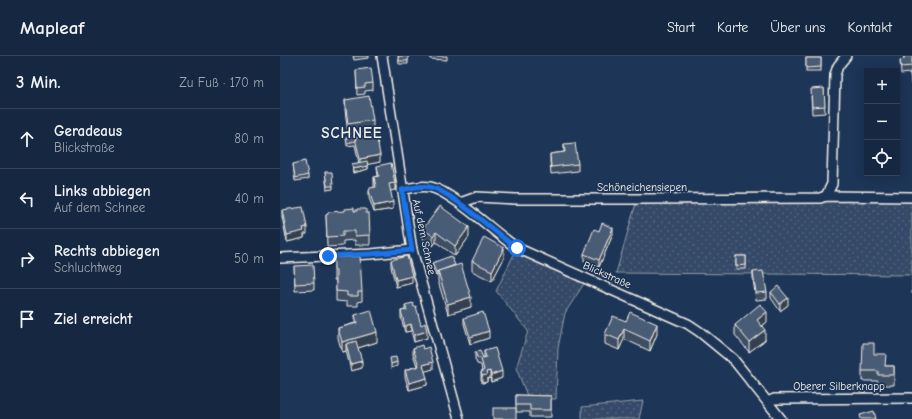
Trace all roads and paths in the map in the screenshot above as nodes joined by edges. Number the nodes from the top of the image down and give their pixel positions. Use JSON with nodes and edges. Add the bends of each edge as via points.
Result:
{"nodes":[{"id":1,"x":382,"y":56,"type":"edge"},
{"id":2,"x":846,"y":56,"type":"edge"},
{"id":3,"x":402,"y":190,"type":"junction"},
{"id":4,"x":826,"y":196,"type":"junction"},
{"id":5,"x":912,"y":197,"type":"edge"},
{"id":6,"x":460,"y":203,"type":"junction"},
{"id":7,"x":412,"y":250,"type":"junction"},
{"id":8,"x":280,"y":258,"type":"edge"},
{"id":9,"x":912,"y":398,"type":"edge"},
{"id":10,"x":768,"y":402,"type":"junction"},
{"id":11,"x":459,"y":419,"type":"edge"},
{"id":12,"x":781,"y":419,"type":"edge"}],
"edges":[{"from":1,"to":3,"type":"street","name":"Auf dem Schnee"},
{"from":2,"to":4,"type":"street","via":[[838,66],[835,76],[832,184]]},
{"from":3,"to":6,"type":"street","name":"Blickstraße","via":[[420,186],[430,187]]},
{"from":3,"to":7,"type":"street","name":"Auf dem Schnee"},
{"from":4,"to":5,"type":"street","name":"Schöneichensiepen"},
{"from":4,"to":6,"type":"street","name":"Schöneichensiepen","via":[[476,198]]},
{"from":6,"to":10,"type":"street","name":"Blickstraße","via":[[517,248],[688,324],[733,359]]},
{"from":7,"to":8,"type":"street"},
{"from":7,"to":11,"type":"street","name":"Auf dem Schnee"},
{"from":9,"to":10,"type":"street","name":"Oberer Silberknapp","via":[[774,399]]},
{"from":10,"to":12,"type":"street","name":"Blickstraße"}]}
